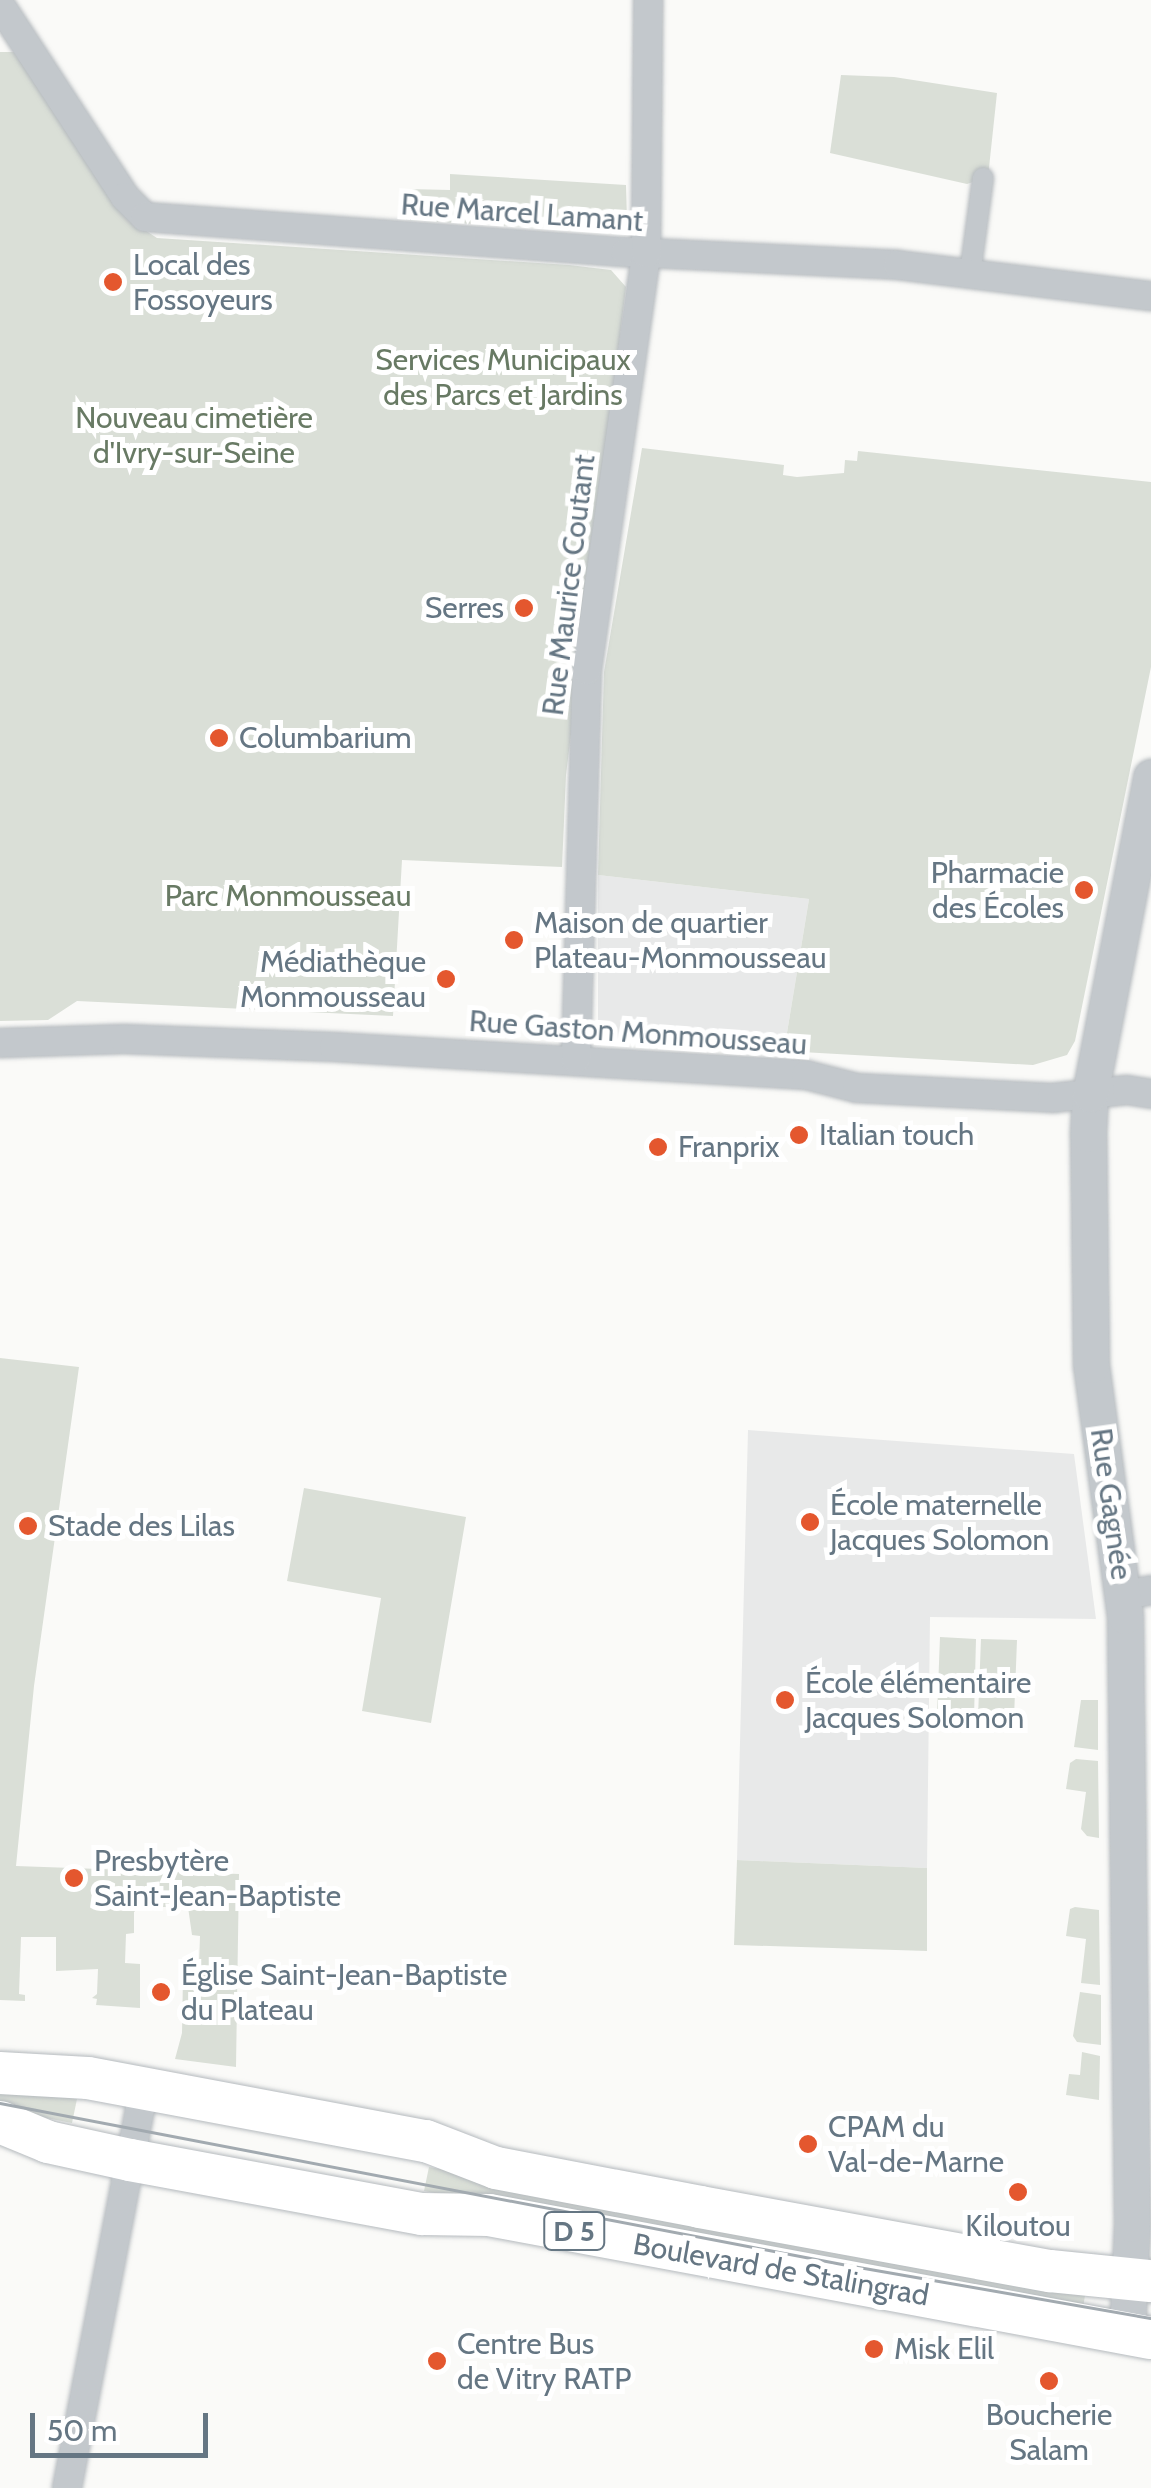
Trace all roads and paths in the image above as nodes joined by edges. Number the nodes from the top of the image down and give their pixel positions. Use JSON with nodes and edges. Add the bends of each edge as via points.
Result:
{"nodes":[{"id":1,"x":648,"y":0,"type":"edge"},
{"id":2,"x":0,"y":4,"type":"edge"},
{"id":3,"x":983,"y":178,"type":"dead end"},
{"id":4,"x":646,"y":253,"type":"junction"},
{"id":5,"x":970,"y":274,"type":"junction"},
{"id":6,"x":1151,"y":296,"type":"edge"},
{"id":7,"x":1151,"y":777,"type":"edge"},
{"id":8,"x":0,"y":1043,"type":"edge"},
{"id":9,"x":576,"y":1059,"type":"junction"},
{"id":10,"x":1090,"y":1094,"type":"junction"},
{"id":11,"x":1151,"y":1094,"type":"edge"},
{"id":12,"x":1137,"y":1592,"type":"edge"},
{"id":13,"x":0,"y":2073,"type":"edge"},
{"id":14,"x":144,"y":2089,"type":"junction"},
{"id":15,"x":0,"y":2122,"type":"edge"},
{"id":16,"x":130,"y":2160,"type":"junction"},
{"id":17,"x":1141,"y":2279,"type":"edge"},
{"id":18,"x":1139,"y":2336,"type":"edge"},
{"id":19,"x":67,"y":2488,"type":"edge"}],
"edges":[{"from":1,"to":4,"type":"street","name":"Rue Maurice Coutant"},
{"from":2,"to":4,"type":"street","name":"Rue Marcel Lamant","via":[[125,197],[145,217]]},
{"from":3,"to":5,"type":"street"},
{"from":4,"to":5,"type":"street","name":"Rue Marcel Lamant"},
{"from":4,"to":9,"type":"street","name":"Rue Maurice Coutant","via":[[586,670]]},
{"from":5,"to":6,"type":"street","name":"Rue Marcel Lamant"},
{"from":7,"to":10,"type":"street","name":"Rue Gagnée"},
{"from":8,"to":9,"type":"street","name":"Rue Gaston Monmousseau","via":[[151,1040]]},
{"from":9,"to":10,"type":"street","name":"Rue Gaston Monmousseau","via":[[609,1067],[806,1075],[856,1088]]},
{"from":10,"to":11,"type":"street","name":"Rue Gaston Monmousseau"},
{"from":10,"to":12,"type":"street","name":"Rue Gagnée","via":[[1091,1365]]},
{"from":12,"to":17,"type":"street","name":"Rue Gagnée"},
{"from":13,"to":14,"type":"main road","name":"Boulevard de Stalingrad","number":"D 5","via":[[68,2074]]},
{"from":14,"to":16,"type":"street"},
{"from":14,"to":17,"type":"main road","name":"Boulevard de Stalingrad","number":"D 5","via":[[426,2142],[496,2168],[663,2200],[1050,2271]]},
{"from":15,"to":16,"type":"main road","name":"Boulevard de Stalingrad","number":"D 5","via":[[48,2142]]},
{"from":16,"to":18,"type":"main road","name":"Boulevard de Stalingrad","number":"D 5","via":[[422,2214],[489,2216]]},
{"from":16,"to":19,"type":"street"},
{"from":17,"to":18,"type":"street","name":"Rue Gagnée"}]}
